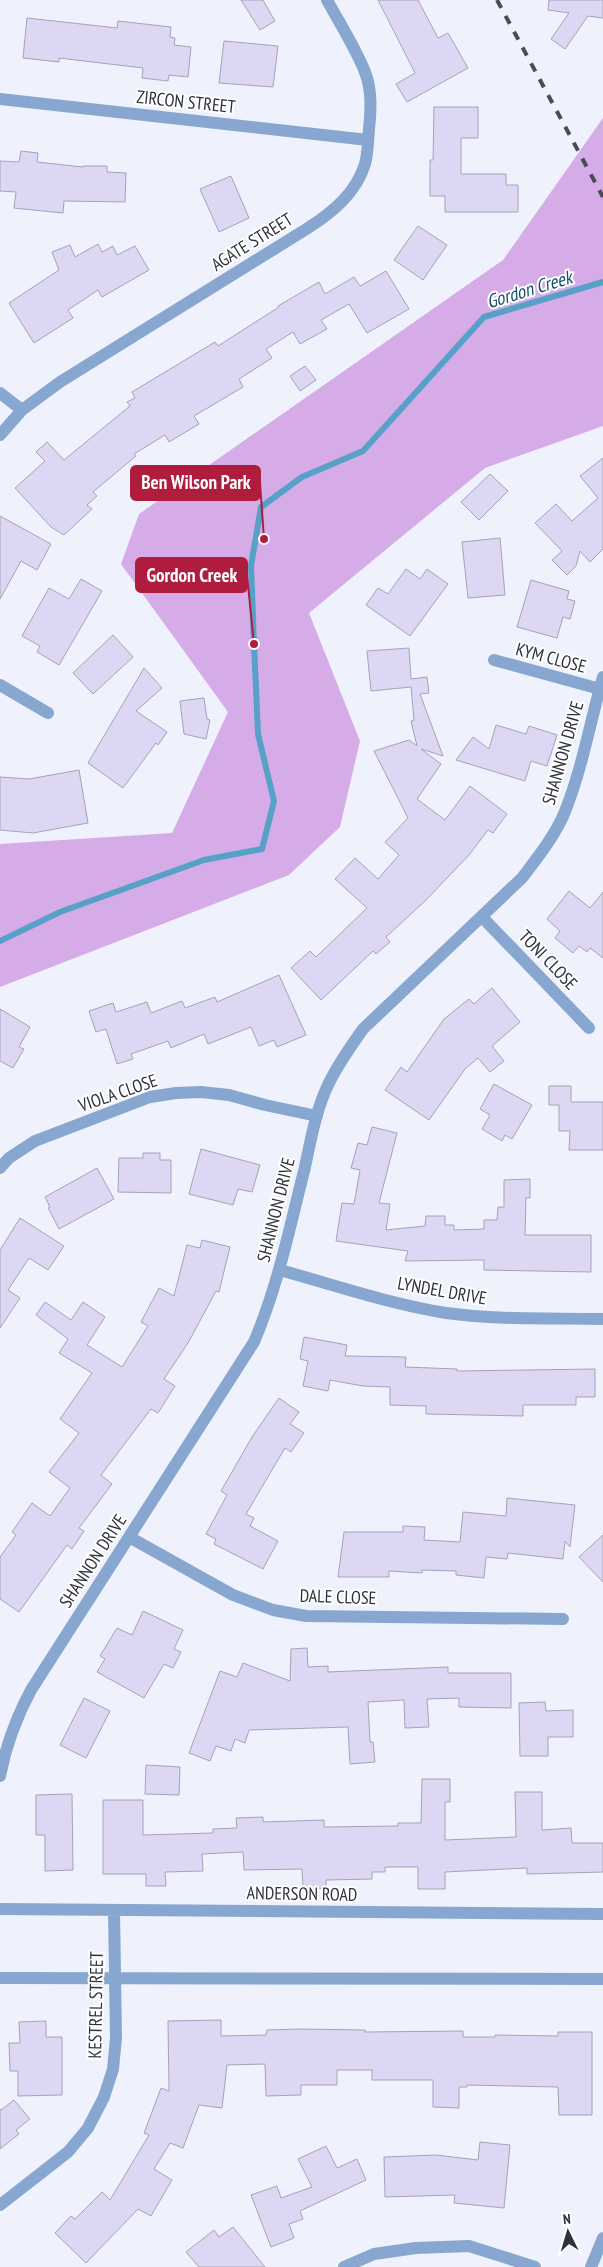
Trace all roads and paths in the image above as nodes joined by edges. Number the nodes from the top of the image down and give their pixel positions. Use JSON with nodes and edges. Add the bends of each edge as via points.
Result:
{"nodes":[{"id":1,"x":328,"y":0,"type":"edge"},
{"id":2,"x":0,"y":99,"type":"edge"},
{"id":3,"x":368,"y":140,"type":"junction"},
{"id":4,"x":0,"y":393,"type":"edge"},
{"id":5,"x":22,"y":410,"type":"junction"},
{"id":6,"x":0,"y":435,"type":"edge"},
{"id":7,"x":494,"y":660,"type":"dead end"},
{"id":8,"x":601,"y":683,"type":"edge"},
{"id":9,"x":0,"y":684,"type":"edge"},
{"id":10,"x":48,"y":713,"type":"dead end"},
{"id":11,"x":482,"y":917,"type":"junction"},
{"id":12,"x":588,"y":1028,"type":"dead end"},
{"id":13,"x":317,"y":1116,"type":"junction"},
{"id":14,"x":0,"y":1168,"type":"edge"},
{"id":15,"x":280,"y":1270,"type":"junction"},
{"id":16,"x":603,"y":1319,"type":"edge"},
{"id":17,"x":130,"y":1537,"type":"junction"},
{"id":18,"x":563,"y":1619,"type":"dead end"},
{"id":19,"x":0,"y":1776,"type":"edge"},
{"id":20,"x":0,"y":1909,"type":"edge"},
{"id":21,"x":114,"y":1910,"type":"junction"},
{"id":22,"x":603,"y":1914,"type":"edge"},
{"id":23,"x":0,"y":1978,"type":"edge"},
{"id":24,"x":114,"y":1979,"type":"junction"},
{"id":25,"x":603,"y":1979,"type":"edge"},
{"id":26,"x":0,"y":2205,"type":"edge"},
{"id":27,"x":603,"y":2238,"type":"edge"},
{"id":28,"x":344,"y":2267,"type":"edge"},
{"id":29,"x":535,"y":2267,"type":"edge"},
{"id":30,"x":591,"y":2267,"type":"edge"}],
"edges":[{"from":1,"to":3,"type":"street","name":"AGATE STREET","via":[[365,73],[370,92]]},
{"from":2,"to":3,"type":"street","name":"ZIRCON STREET"},
{"from":3,"to":5,"type":"street","name":"AGATE STREET","via":[[366,162],[357,182],[328,215],[60,382]]},
{"from":4,"to":5,"type":"street"},
{"from":5,"to":6,"type":"street","name":"AGATE STREET"},
{"from":7,"to":8,"type":"street","name":"KYM CLOSE"},
{"from":8,"to":11,"type":"street","name":"SHANNON DRIVE","via":[[564,815],[522,878]]},
{"from":9,"to":10,"type":"street"},
{"from":11,"to":12,"type":"street","name":"TONI CLOSE"},
{"from":11,"to":13,"type":"street","name":"SHANNON DRIVE","via":[[363,1029],[328,1084]]},
{"from":13,"to":14,"type":"street","name":"VIOLA CLOSE","via":[[229,1095],[176,1092],[150,1098],[34,1141]]},
{"from":13,"to":15,"type":"street","name":"SHANNON DRIVE"},
{"from":15,"to":16,"type":"street","name":"LYNDEL DRIVE","via":[[445,1312],[492,1318]]},
{"from":15,"to":17,"type":"street","name":"SHANNON DRIVE","via":[[254,1342]]},
{"from":17,"to":18,"type":"street","name":"DALE CLOSE","via":[[234,1596],[273,1610],[306,1616]]},
{"from":17,"to":19,"type":"street","name":"SHANNON DRIVE","via":[[31,1690],[15,1721]]},
{"from":20,"to":21,"type":"street","name":"ANDERSON ROAD"},
{"from":21,"to":22,"type":"street","name":"ANDERSON ROAD"},
{"from":21,"to":24,"type":"street","name":"KESTREL STREET"},
{"from":23,"to":24,"type":"street"},
{"from":24,"to":25,"type":"street"},
{"from":24,"to":26,"type":"street","name":"KESTREL STREET","via":[[116,2038],[113,2070],[104,2097],[88,2128],[68,2152]]},
{"from":27,"to":30,"type":"street"},
{"from":28,"to":29,"type":"street","via":[[374,2254],[469,2246]]}]}
